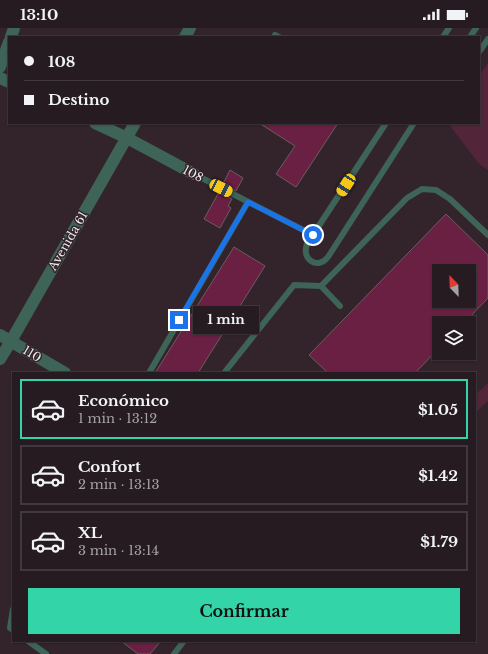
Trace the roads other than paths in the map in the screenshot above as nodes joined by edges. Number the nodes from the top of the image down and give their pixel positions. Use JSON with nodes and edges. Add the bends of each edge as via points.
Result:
{"nodes":[{"id":1,"x":488,"y":38,"type":"edge"},
{"id":2,"x":8,"y":45,"type":"edge"},
{"id":3,"x":480,"y":50,"type":"edge"},
{"id":4,"x":0,"y":67,"type":"edge"},
{"id":5,"x":97,"y":124,"type":"edge"},
{"id":6,"x":134,"y":124,"type":"edge"},
{"id":7,"x":385,"y":124,"type":"edge"},
{"id":8,"x":413,"y":124,"type":"edge"},
{"id":9,"x":126,"y":138,"type":"junction"},
{"id":10,"x":194,"y":174,"type":"joint"},
{"id":11,"x":248,"y":202,"type":"junction"},
{"id":12,"x":313,"y":235,"type":"junction"},
{"id":13,"x":488,"y":235,"type":"edge"},
{"id":14,"x":321,"y":286,"type":"junction"},
{"id":15,"x":340,"y":306,"type":"dead end"},
{"id":16,"x":0,"y":335,"type":"edge"},
{"id":17,"x":11,"y":341,"type":"junction"},
{"id":18,"x":0,"y":359,"type":"edge"},
{"id":19,"x":63,"y":372,"type":"edge"},
{"id":20,"x":150,"y":372,"type":"edge"},
{"id":21,"x":225,"y":372,"type":"edge"},
{"id":22,"x":12,"y":615,"type":"edge"},
{"id":23,"x":12,"y":629,"type":"edge"},
{"id":24,"x":29,"y":642,"type":"edge"},
{"id":25,"x":183,"y":642,"type":"edge"},
{"id":26,"x":46,"y":654,"type":"edge"},
{"id":27,"x":174,"y":654,"type":"edge"}],
"edges":[{"from":1,"to":3,"type":"lane"},
{"from":2,"to":4,"type":"street"},
{"from":5,"to":9,"type":"street","name":"108"},
{"from":6,"to":9,"type":"street","name":"Avenida 61"},
{"from":7,"to":12,"type":"lane"},
{"from":8,"to":12,"type":"lane","via":[[328,257],[322,262],[311,261],[306,255],[306,248]]},
{"from":9,"to":10,"type":"street","name":"108"},
{"from":9,"to":17,"type":"street","name":"Avenida 61"},
{"from":10,"to":11,"type":"lane","name":"108"},
{"from":11,"to":12,"type":"lane","name":"108"},
{"from":11,"to":20,"type":"lane"},
{"from":13,"to":14,"type":"lane","via":[[450,199],[436,190],[422,189],[407,198]]},
{"from":14,"to":15,"type":"lane"},
{"from":14,"to":21,"type":"lane","via":[[294,285]]},
{"from":16,"to":17,"type":"street","name":"110"},
{"from":17,"to":18,"type":"street","name":"Avenida 61"},
{"from":17,"to":19,"type":"street","name":"110"},
{"from":22,"to":23,"type":"lane"},
{"from":24,"to":26,"type":"lane"},
{"from":25,"to":27,"type":"lane"}]}
